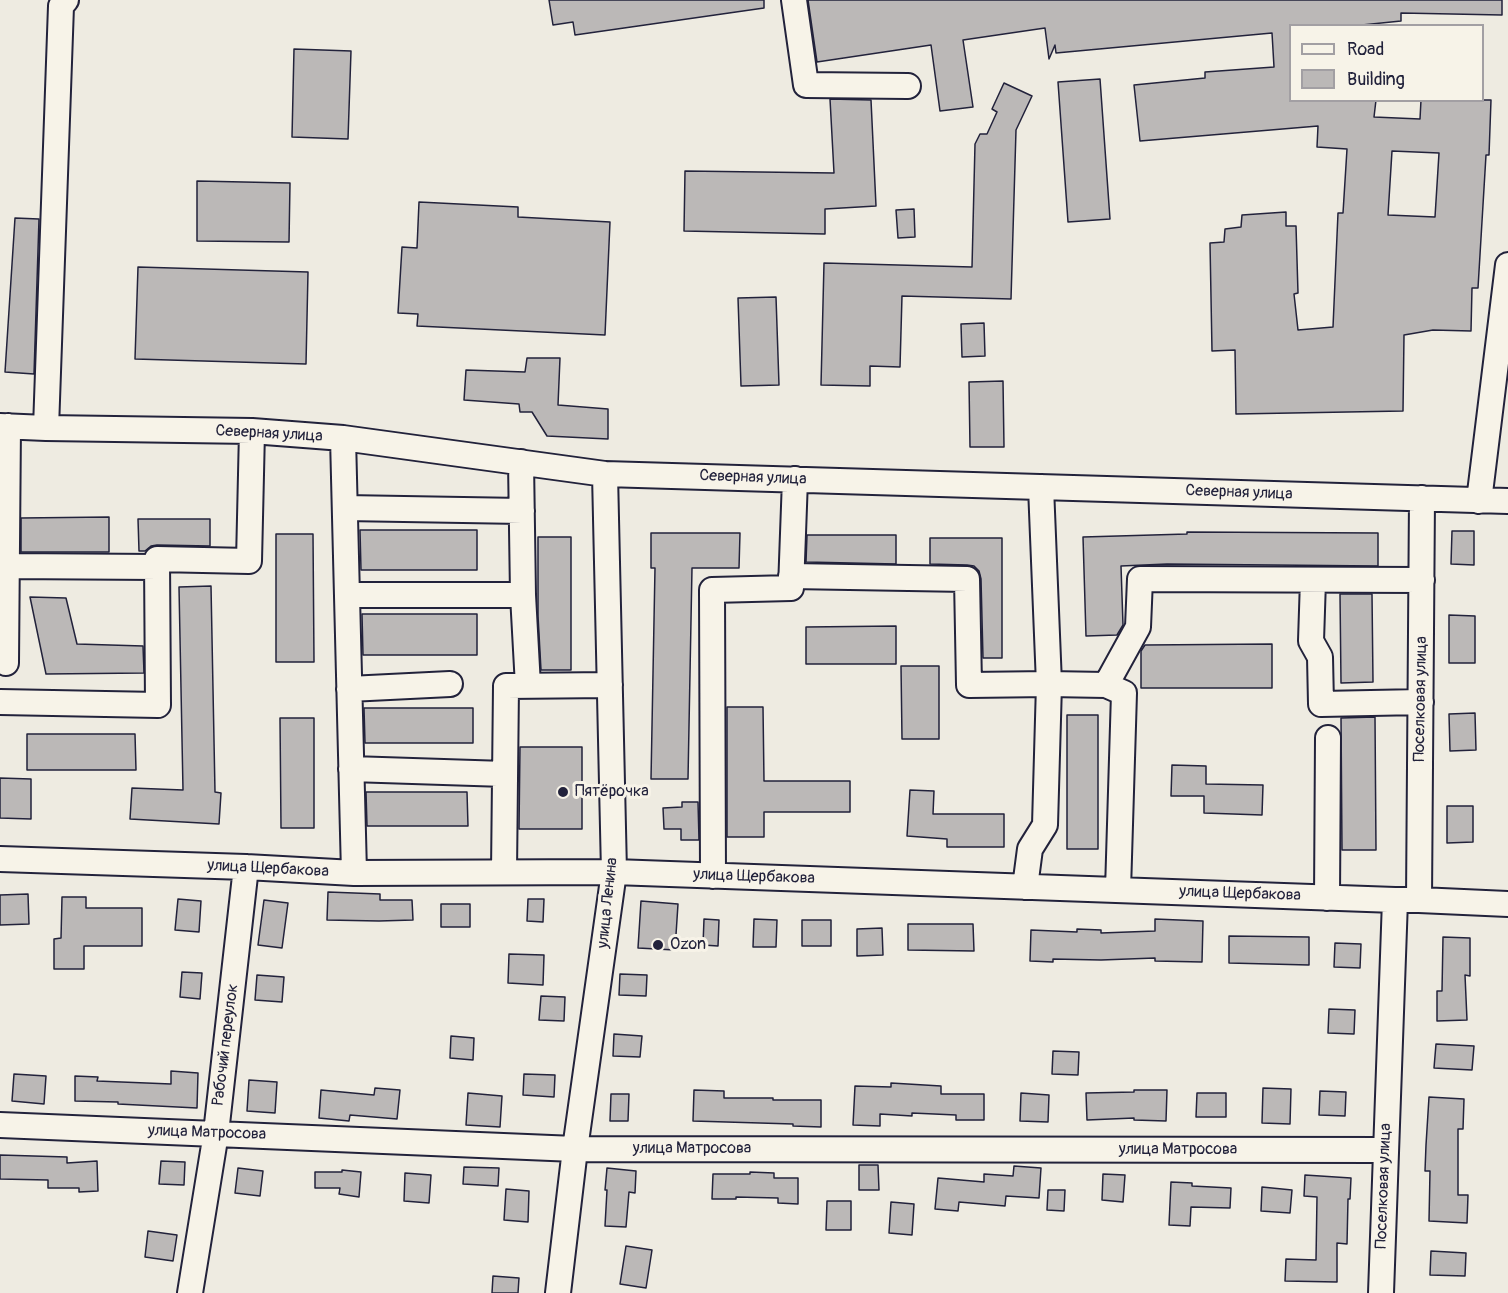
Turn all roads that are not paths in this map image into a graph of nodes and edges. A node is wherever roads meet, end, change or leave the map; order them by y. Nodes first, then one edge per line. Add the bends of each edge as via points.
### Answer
1 (66, 0) edge
2 (794, 0) edge
3 (908, 86) dead end
4 (1508, 265) edge
5 (4, 426) edge
6 (46, 428) junction
7 (252, 431) junction
8 (343, 438) junction
9 (521, 462) junction
10 (605, 474) junction
11 (795, 479) junction
12 (1041, 487) junction
13 (1422, 498) junction
14 (1479, 501) junction
15 (1508, 501) edge
16 (345, 508) junction
17 (522, 511) junction
18 (6, 566) junction
19 (158, 567) junction
20 (791, 576) junction
21 (1313, 580) junction
22 (1422, 580) junction
23 (3, 594) edge
24 (347, 595) junction
25 (523, 595) junction
26 (6, 663) dead end
27 (450, 684) dead end
28 (1049, 684) junction
29 (610, 685) junction
30 (1106, 685) junction
31 (528, 686) junction
32 (349, 689) junction
33 (0, 702) edge
34 (1421, 702) junction
35 (1328, 738) dead end
36 (351, 769) junction
37 (505, 774) junction
38 (0, 859) edge
39 (246, 867) junction
40 (504, 872) junction
41 (614, 872) junction
42 (354, 873) junction
43 (713, 876) junction
44 (1025, 887) junction
45 (1118, 890) junction
46 (1327, 898) junction
47 (1395, 900) junction
48 (1419, 900) junction
49 (1508, 904) edge
50 (0, 1125) edge
51 (216, 1133) junction
52 (575, 1149) junction
53 (1385, 1150) junction
54 (190, 1293) edge
55 (558, 1293) edge
56 (1381, 1293) edge

1 - 6 street via 61,6
2 - 3 street via 806,85
4 - 14 street
5 - 6 street, Северная улица
5 - 18 street
6 - 7 street, Северная улица
7 - 8 street, Северная улица
7 - 19 street via 249,561 158,559
8 - 9 street, Северная улица
8 - 16 street
9 - 10 street, Северная улица
9 - 17 street
10 - 11 street, Северная улица
10 - 29 street, улица Ленина
11 - 12 street, Северная улица
11 - 20 street
12 - 13 street, Северная улица
12 - 28 street
13 - 14 street, Северная улица
13 - 22 street, Поселковая улица
14 - 15 street, Северная улица
16 - 17 street
16 - 24 street
17 - 25 street
18 - 19 street
18 - 23 street
19 - 33 street via 158,705
20 - 28 street via 967,579 969,685
20 - 43 street via 791,588 712,590
21 - 22 street
21 - 30 street via 1140,579 1138,627
21 - 34 street via 1311,641 1320,657 1321,704
22 - 34 street, Поселковая улица
23 - 26 street
24 - 25 street
24 - 32 street
25 - 31 street
27 - 32 street
28 - 30 street
28 - 44 street via 1045,825 1030,849
29 - 31 street
29 - 41 street, улица Ленина
30 - 45 street via 1124,693
31 - 37 street via 506,686
32 - 36 street
34 - 48 street, Поселковая улица
35 - 46 street
36 - 37 street
36 - 42 street
37 - 40 street
38 - 39 street, улица Щербакова
39 - 42 street, улица Щербакова
39 - 51 street, Рабочий переулок
40 - 41 street, улица Щербакова
40 - 42 street, улица Щербакова
41 - 43 street, улица Щербакова
41 - 52 street, улица Ленина
43 - 44 street, улица Щербакова
44 - 45 street, улица Щербакова
45 - 46 street, улица Щербакова
46 - 47 street, улица Щербакова
47 - 48 street, улица Щербакова
47 - 53 street, Поселковая улица
48 - 49 street, улица Щербакова
50 - 51 street, улица Матросова
51 - 52 street, улица Матросова
51 - 54 street, Рабочий переулок
52 - 53 street, улица Матросова
52 - 55 street, улица Ленина
53 - 56 street, Поселковая улица

